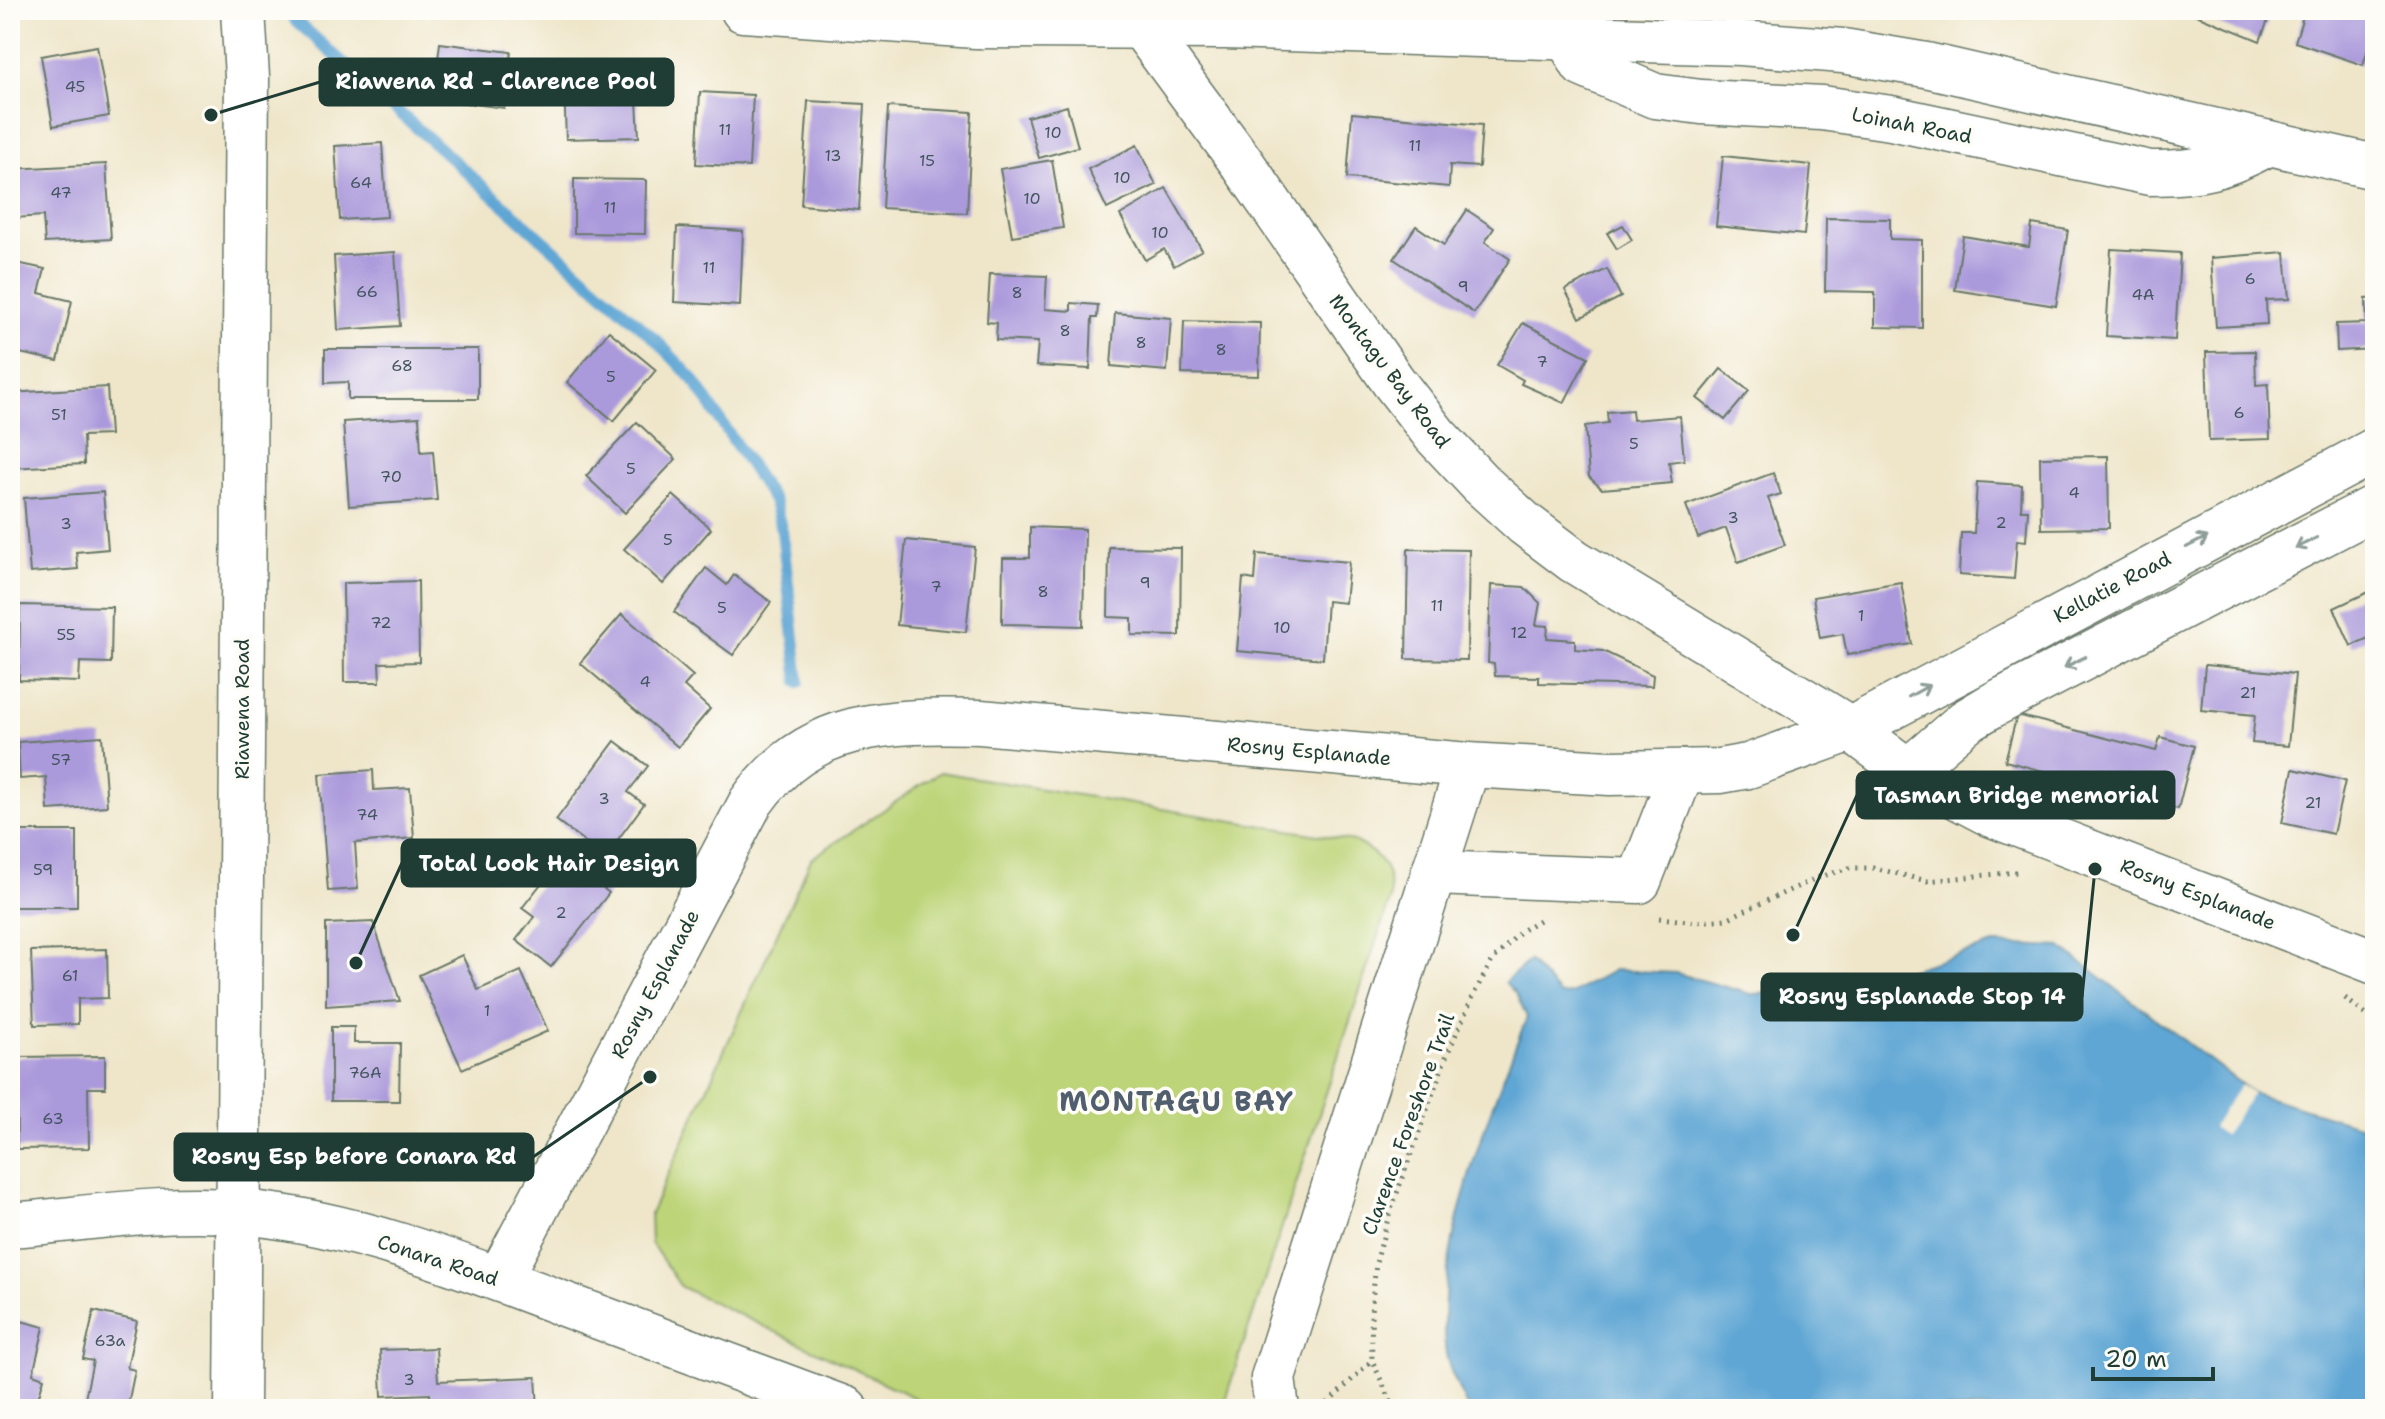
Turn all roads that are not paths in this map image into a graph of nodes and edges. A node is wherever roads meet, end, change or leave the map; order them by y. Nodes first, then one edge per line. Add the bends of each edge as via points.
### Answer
1 (243, 10) edge
2 (743, 10) edge
3 (1134, 18) edge
4 (1567, 37) junction
5 (2269, 143) junction
6 (2375, 167) edge
7 (2375, 450) edge
8 (2375, 507) edge
9 (1851, 729) junction
10 (1468, 765) junction
11 (1908, 771) junction
12 (1682, 772) junction
13 (1434, 873) junction
14 (2375, 962) edge
15 (238, 1212) junction
16 (10, 1225) edge
17 (499, 1279) junction
18 (237, 1409) edge
19 (846, 1409) edge
20 (1277, 1409) edge

1 - 15 street, Riawena Road via 247,93
2 - 3 street via 976,26
3 - 4 street
3 - 9 street, Montagu Bay Road via 1393,381 1480,483 1574,561
4 - 5 street via 1843,51
4 - 5 street, Loinah Road via 1583,65 1655,96 1891,118 2150,173 2219,167
5 - 6 street
9 -> 7 street, Kellatie Road
8 -> 11 street via 1991,706
9 - 11 street, Rosny Esplanade
9 - 12 street, Rosny Esplanade via 1748,766
10 - 12 street, Rosny Esplanade
10 - 13 street
10 - 17 street, Rosny Esplanade via 925,721 850,731 795,753 751,802
11 - 14 street, Rosny Esplanade via 1990,814
12 - 13 street via 1639,881
13 - 20 street via 1273,1378
15 - 16 street, Conara Road
15 - 17 street, Conara Road via 365,1236
15 - 18 street, Riawena Road
17 - 19 street, Conara Road

